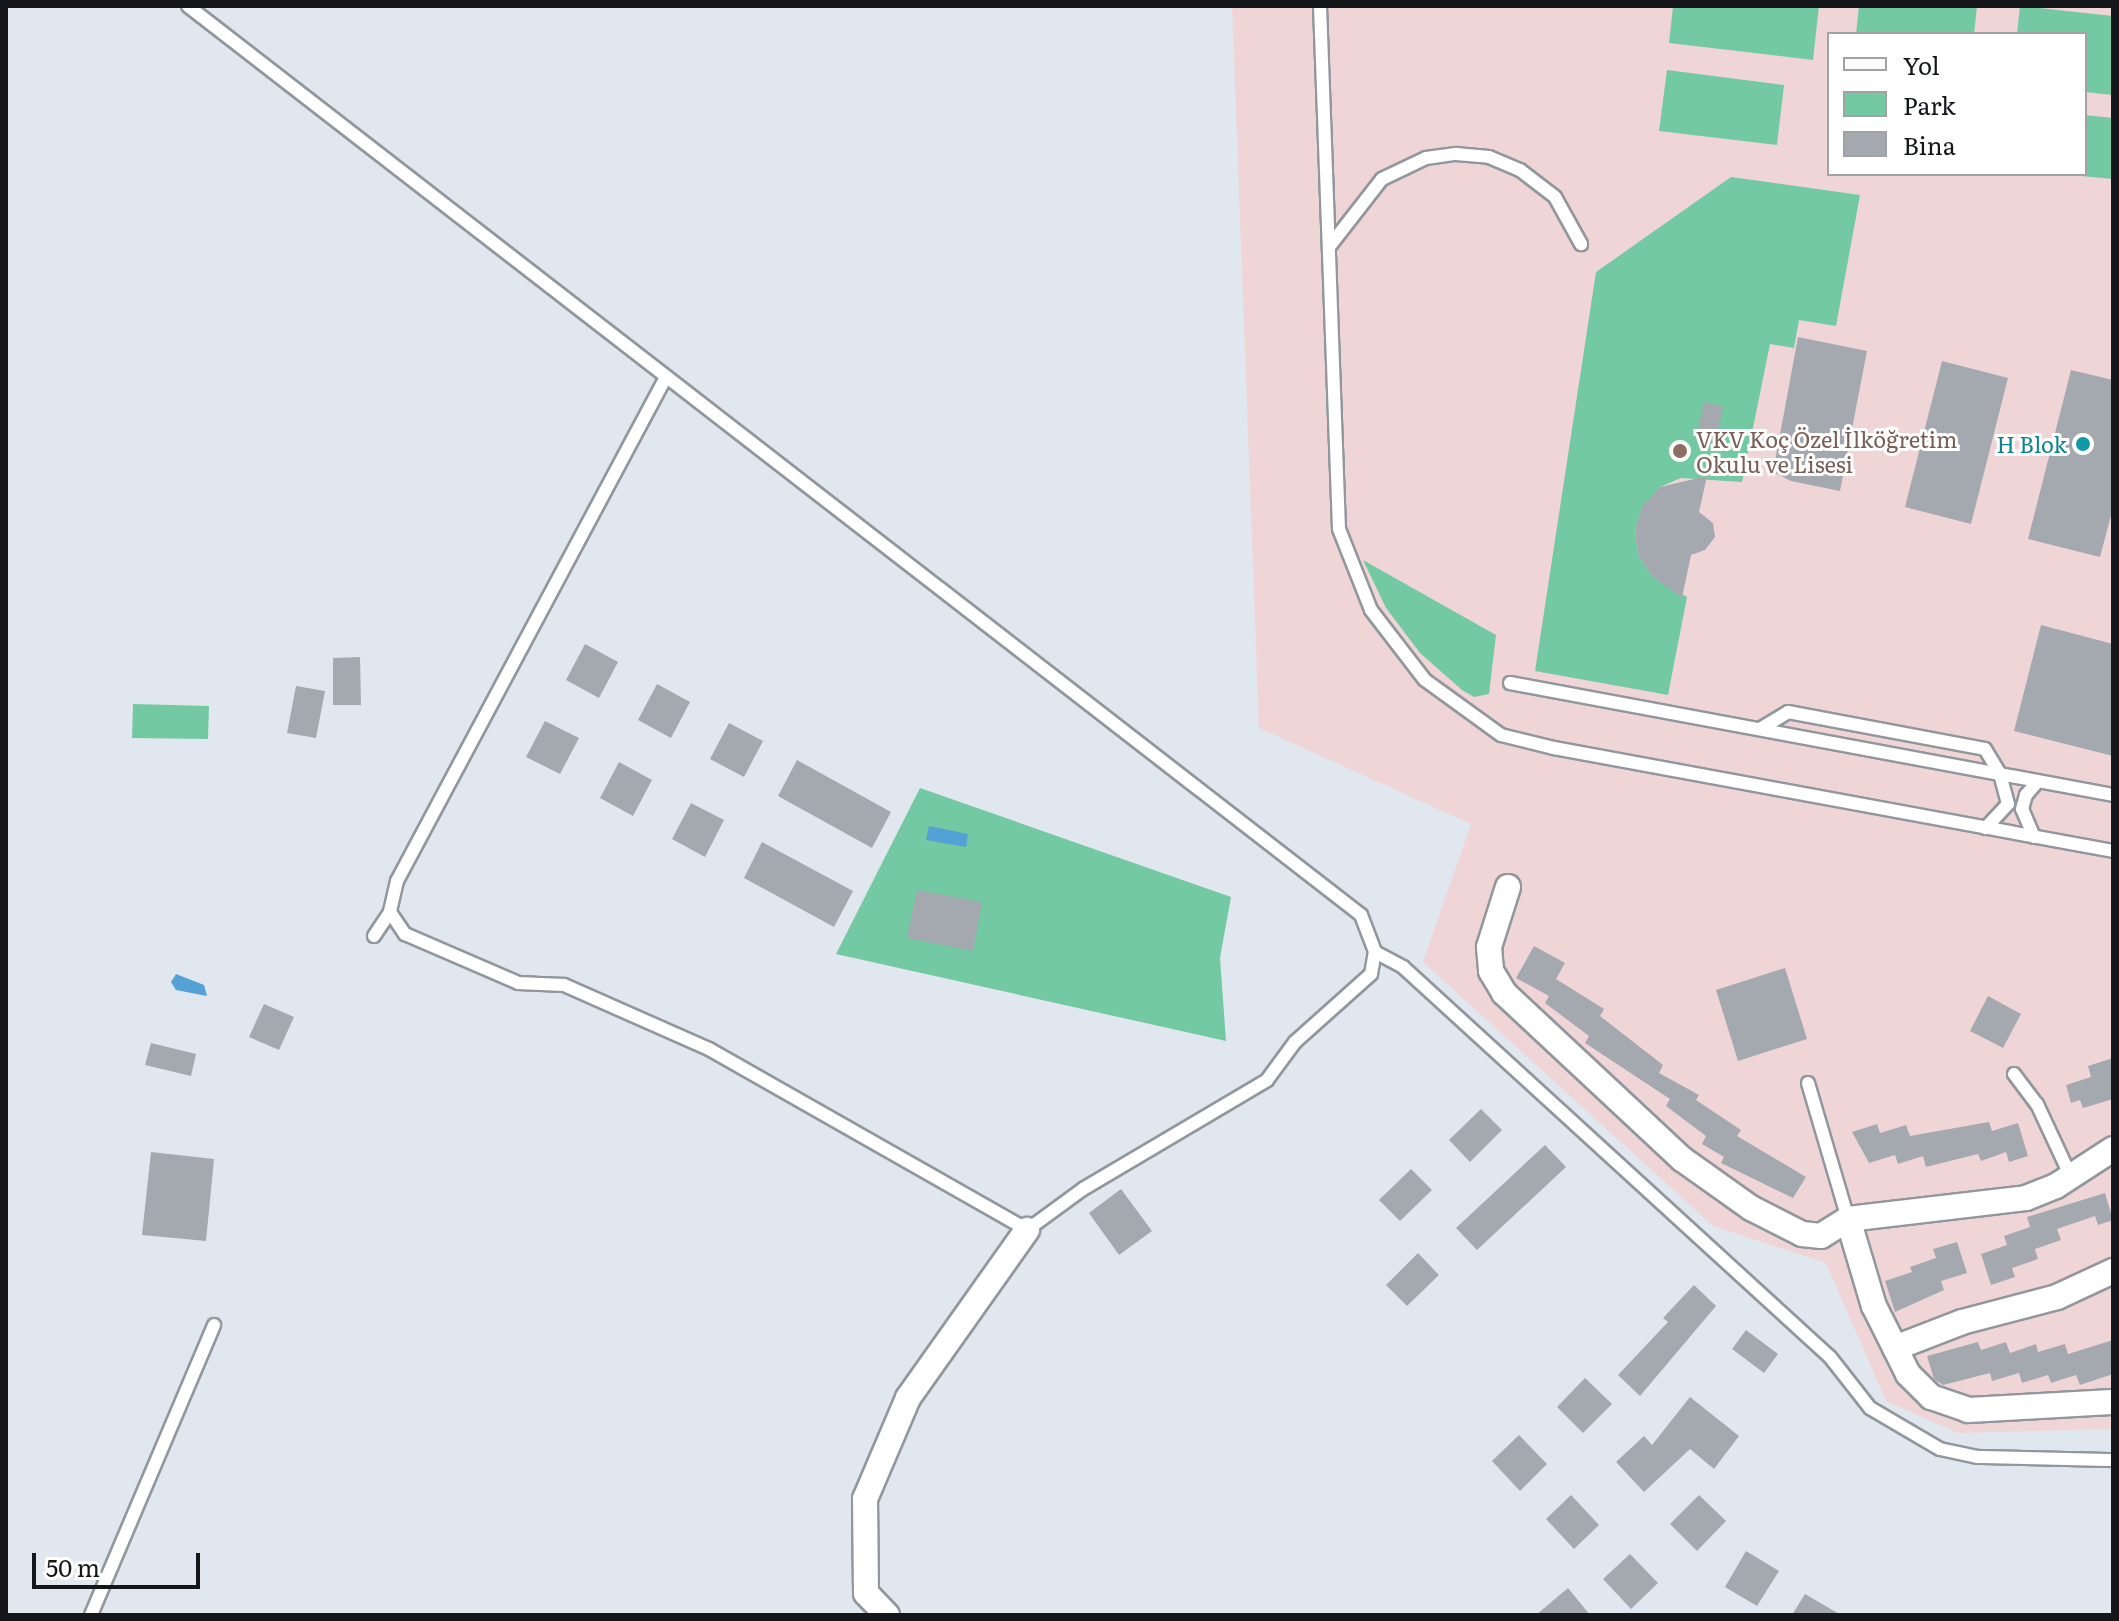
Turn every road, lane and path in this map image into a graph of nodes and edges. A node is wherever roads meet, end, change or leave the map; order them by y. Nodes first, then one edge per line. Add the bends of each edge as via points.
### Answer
1 (188, 6) edge
2 (1320, 6) edge
3 (1581, 244) dead end
4 (1329, 247) junction
5 (666, 377) junction
6 (1510, 683) dead end
7 (1760, 729) junction
8 (2000, 774) junction
9 (2038, 781) junction
10 (2113, 795) edge
11 (1986, 828) junction
12 (2034, 837) junction
13 (2113, 851) edge
14 (1508, 887) dead end
15 (390, 912) junction
16 (374, 936) dead end
17 (1375, 952) junction
18 (2014, 1074) dead end
19 (1808, 1083) dead end
20 (2113, 1149) edge
21 (2071, 1177) junction
22 (1848, 1219) junction
23 (1027, 1230) junction
24 (2113, 1271) edge
25 (214, 1325) dead end
26 (1895, 1348) junction
27 (2113, 1402) edge
28 (2113, 1460) edge
29 (91, 1615) edge
30 (887, 1615) edge

1 - 5 lane
2 - 4 lane
3 - 4 lane via 1555,197 1520,170 1489,157 1456,154 1426,158 1382,179
4 - 11 lane via 1339,529 1371,610 1425,680 1501,735
5 - 15 lane via 505,670 397,881
5 - 17 lane via 1361,915
6 - 7 lane
7 - 8 lane
7 - 8 lane via 1788,712 1818,717 1985,749
8 - 9 lane
8 - 11 lane via 2008,804
9 - 10 lane
9 - 12 lane via 2022,809
11 - 12 lane
12 - 13 lane
14 - 22 street via 1489,947 1491,971 1504,993 1682,1159 1751,1208 1815,1237
15 - 16 lane
15 - 23 lane via 405,934 504,977 518,983 564,985 709,1049
17 - 23 lane via 1371,974 1295,1042 1267,1080 1083,1189
17 - 28 lane via 1403,967 1830,1357 1870,1408 1940,1449 1965,1455
18 - 21 lane via 2037,1104
19 - 22 lane
20 - 21 street
21 - 22 street via 2026,1198
22 - 26 street via 1874,1306
23 - 30 street via 908,1398 865,1499 866,1593
24 - 26 street via 2057,1297 1962,1322
25 - 29 lane
26 - 27 street via 1918,1387 1955,1408

